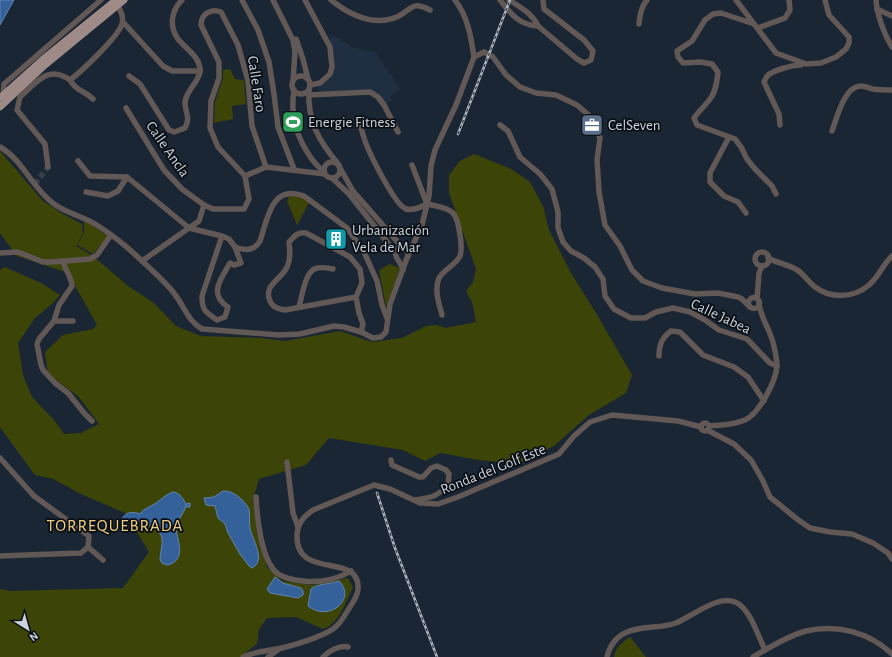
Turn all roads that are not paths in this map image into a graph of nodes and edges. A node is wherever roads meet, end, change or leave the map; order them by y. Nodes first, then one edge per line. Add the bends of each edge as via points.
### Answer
1 (101, 0) edge
2 (124, 0) edge
3 (127, 0) edge
4 (182, 0) edge
5 (242, 0) edge
6 (273, 0) edge
7 (277, 0) edge
8 (305, 0) edge
9 (331, 0) edge
10 (455, 0) edge
11 (500, 0) edge
12 (508, 0) edge
13 (543, 0) edge
14 (647, 0) edge
15 (736, 0) edge
16 (789, 0) edge
17 (825, 0) edge
18 (876, 0) edge
19 (117, 3) edge
20 (877, 9) junction
21 (430, 10) dead end
22 (107, 13) junction
23 (892, 16) edge
24 (123, 22) junction
25 (639, 24) dead end
26 (538, 26) junction
27 (756, 26) junction
28 (892, 47) edge
29 (474, 57) junction
30 (806, 64) junction
31 (200, 71) junction
32 (129, 76) dead end
33 (308, 79) junction
34 (70, 80) junction
35 (293, 81) junction
36 (294, 90) junction
37 (309, 90) junction
38 (892, 90) edge
39 (17, 95) junction
40 (1, 97) edge
41 (93, 99) dead end
42 (0, 107) edge
43 (126, 108) dead end
44 (359, 119) dead end
45 (500, 125) dead end
46 (780, 125) dead end
47 (832, 130) dead end
48 (398, 132) dead end
49 (729, 137) junction
50 (0, 147) edge
51 (78, 161) dead end
52 (412, 165) dead end
53 (48, 167) tunnel mouth
54 (266, 167) junction
55 (339, 167) junction
56 (294, 170) junction
57 (324, 173) junction
58 (245, 176) junction
59 (127, 177) junction
60 (332, 178) junction
61 (86, 192) dead end
62 (776, 194) dead end
63 (427, 204) junction
64 (204, 205) junction
65 (746, 213) dead end
66 (189, 228) junction
67 (111, 235) junction
68 (222, 236) junction
69 (413, 244) junction
70 (235, 247) junction
71 (404, 248) junction
72 (395, 252) junction
73 (0, 253) edge
74 (892, 256) edge
75 (407, 257) junction
76 (397, 259) junction
77 (63, 261) junction
78 (142, 261) junction
79 (333, 268) dead end
80 (403, 270) junction
81 (356, 297) junction
82 (756, 298) junction
83 (742, 299) junction
84 (299, 307) junction
85 (750, 307) junction
86 (442, 315) dead end
87 (761, 315) junction
88 (387, 318) junction
89 (54, 321) junction
90 (73, 321) dead end
91 (361, 332) junction
92 (659, 356) dead end
93 (777, 366) junction
94 (764, 401) junction
95 (92, 421) dead end
96 (708, 428) junction
97 (0, 458) edge
98 (392, 460) dead end
99 (288, 462) dead end
100 (256, 497) dead end
101 (414, 500) junction
102 (298, 527) junction
103 (88, 547) junction
104 (0, 556) edge
105 (103, 560) dead end
106 (892, 560) edge
107 (351, 571) junction
108 (348, 647) dead end
109 (281, 648) junction
110 (765, 650) junction
111 (892, 654) edge
112 (244, 657) edge
113 (268, 657) edge
114 (323, 657) edge
115 (607, 657) edge
116 (753, 657) edge

1 - 40 street via 4,84
2 - 22 main road
3 - 19 main road
4 - 31 street via 175,8 172,22 178,39 193,53
5 - 56 street via 258,30 269,62 278,127
6 - 35 street via 293,40
7 - 33 street via 296,39
8 - 37 street via 330,47 332,67 330,74
9 - 21 street via 362,19 374,22 388,20 414,6 421,5
10 - 29 street via 471,34
11 - 26 street via 520,21 528,26
12 - 26 street via 527,12
13 - 26 street via 544,9 584,40 593,51 591,60 584,63 577,59
14 - 25 street via 640,14
15 - 27 street
16 - 27 street via 790,10 785,18
17 - 30 street via 829,15 849,37 849,43 836,57 821,63
18 - 20 street
19 - 22 main road
19 - 24 street
19 - 40 main road via 42,60
20 - 23 street
20 - 28 street
22 - 39 main road via 45,65
24 - 31 street via 164,66 172,71
24 - 34 street via 117,33
27 - 30 street via 776,53
27 - 49 street via 721,12 713,14 705,20 692,42 677,51 683,63 712,64 718,72 717,85 711,98 694,118 697,125
29 - 63 street via 456,104 434,150
29 - 83 street via 484,52 493,57 506,75 520,87 556,96 577,105 592,118 600,138 597,160 605,225 620,246 632,270 643,281 662,288 695,294 718,293
30 - 46 street via 776,71 768,75 764,82 779,114
31 - 32 street via 185,100 187,124 185,128 174,132 169,130 140,84
33 - 35 street via 300,76
33 - 37 street
34 - 39 street via 63,75 50,73
34 - 41 street via 78,90 87,93
35 - 36 street
36 - 37 street via 302,94
36 - 57 street via 293,115 298,134
37 - 48 street via 370,92 384,105
37 - 55 street via 313,126 321,143
38 - 47 street via 854,87 847,94
39 - 42 main road
39 - 53 street via 17,110 46,144
43 - 64 street, Calle Ancla via 164,170 182,189
44 - 63 street via 367,147 399,204 407,210
45 - 93 street, Calle Jabea via 508,131 520,157 540,174 552,189 558,212 558,228 563,242 571,251 595,267 602,279 605,296 614,310 631,318 645,318 673,308 690,312 719,330 747,339 770,363
49 - 62 street via 735,139 747,159 772,186
49 - 65 street via 710,173 710,182 724,196 738,202
50 - 67 street via 14,158 53,204 83,217
51 - 59 street via 90,176
52 - 63 street
54 - 56 street
54 - 58 street
54 - 58 street, Calle Faro via 252,126 248,82 238,45 221,12 211,11 205,14 201,21 219,62 219,78 211,101 210,128 218,147
55 - 57 street via 334,162 329,162
55 - 60 street via 338,175
55 - 71 street via 353,191
56 - 57 street
57 - 60 street
58 - 64 street, Calle Ancla via 249,199 244,209 213,209
59 - 61 street via 118,191 108,196
59 - 66 street
60 - 72 street via 349,194
63 - 69 street via 422,225
63 - 86 street via 443,207 454,214 461,244 460,256 443,272 437,286
64 - 66 street via 199,221
66 - 68 street
66 - 78 street
67 - 77 street via 94,258
67 - 78 street
68 - 70 street via 229,239
68 - 70 street via 202,296 202,305 206,312 217,320 225,317 228,308 216,292 230,263 241,263
69 - 71 street
69 - 75 street
70 - 88 street via 249,250 257,246 274,202 280,196 289,193 304,196 347,228 364,252 377,282
71 - 72 street via 398,248
71 - 75 street via 408,252
72 - 76 street
73 - 77 street via 18,252 44,262
74 - 82 street via 870,284 862,290 837,296 827,294 796,269 776,262 764,263 759,273
75 - 76 street via 403,260
75 - 80 street
76 - 80 street
77 - 89 street via 72,286 58,305
78 - 91 street via 176,296 190,320 202,329 279,335 300,334 334,326
79 - 84 street via 316,268 311,271
80 - 88 street
81 - 84 street
81 - 84 street via 362,283 360,269 350,257 306,233 300,233 289,242 290,256 284,274 268,292 272,305 278,309
81 - 91 street via 362,324
82 - 83 street
82 - 85 street via 748,302
82 - 85 street via 755,308
82 - 87 street
83 - 85 street
85 - 87 street
87 - 93 street via 772,339
88 - 91 street via 386,332 381,337 373,338
89 - 90 street
89 - 95 street via 37,344 41,365 48,377 68,393
92 - 94 street via 663,337 671,331 680,332 703,354 734,367 748,377
93 - 94 street
94 - 96 street via 747,419 732,425
96 - 101 street, Ronda del Golf Este via 703,430 701,427 678,421 612,415 590,422 559,454 438,504
96 - 106 street, Ronda del Golf Este via 734,444 751,460 770,497 797,520 810,528 852,534 873,543 888,553
97 - 103 street via 34,496 89,536
98 - 101 street via 392,465 419,477 423,477 431,468 437,466 449,474 448,485 438,494 432,498
99 - 102 street via 292,513
100 - 107 street via 259,530 270,566 277,573 297,581 320,582
101 - 102 street, Ronda del Golf Este via 390,488 374,485 313,510 305,516
102 - 107 street via 297,546 303,556
103 - 104 street via 81,553
103 - 105 street
107 - 109 street via 356,577 358,589 351,606 333,629
108 - 114 street via 337,648
109 - 112 street via 260,651
109 - 113 street
110 - 111 street via 805,632 834,629 869,637
110 - 115 street via 746,610 737,602 728,600 716,602 670,625 624,633 614,642
110 - 116 street

